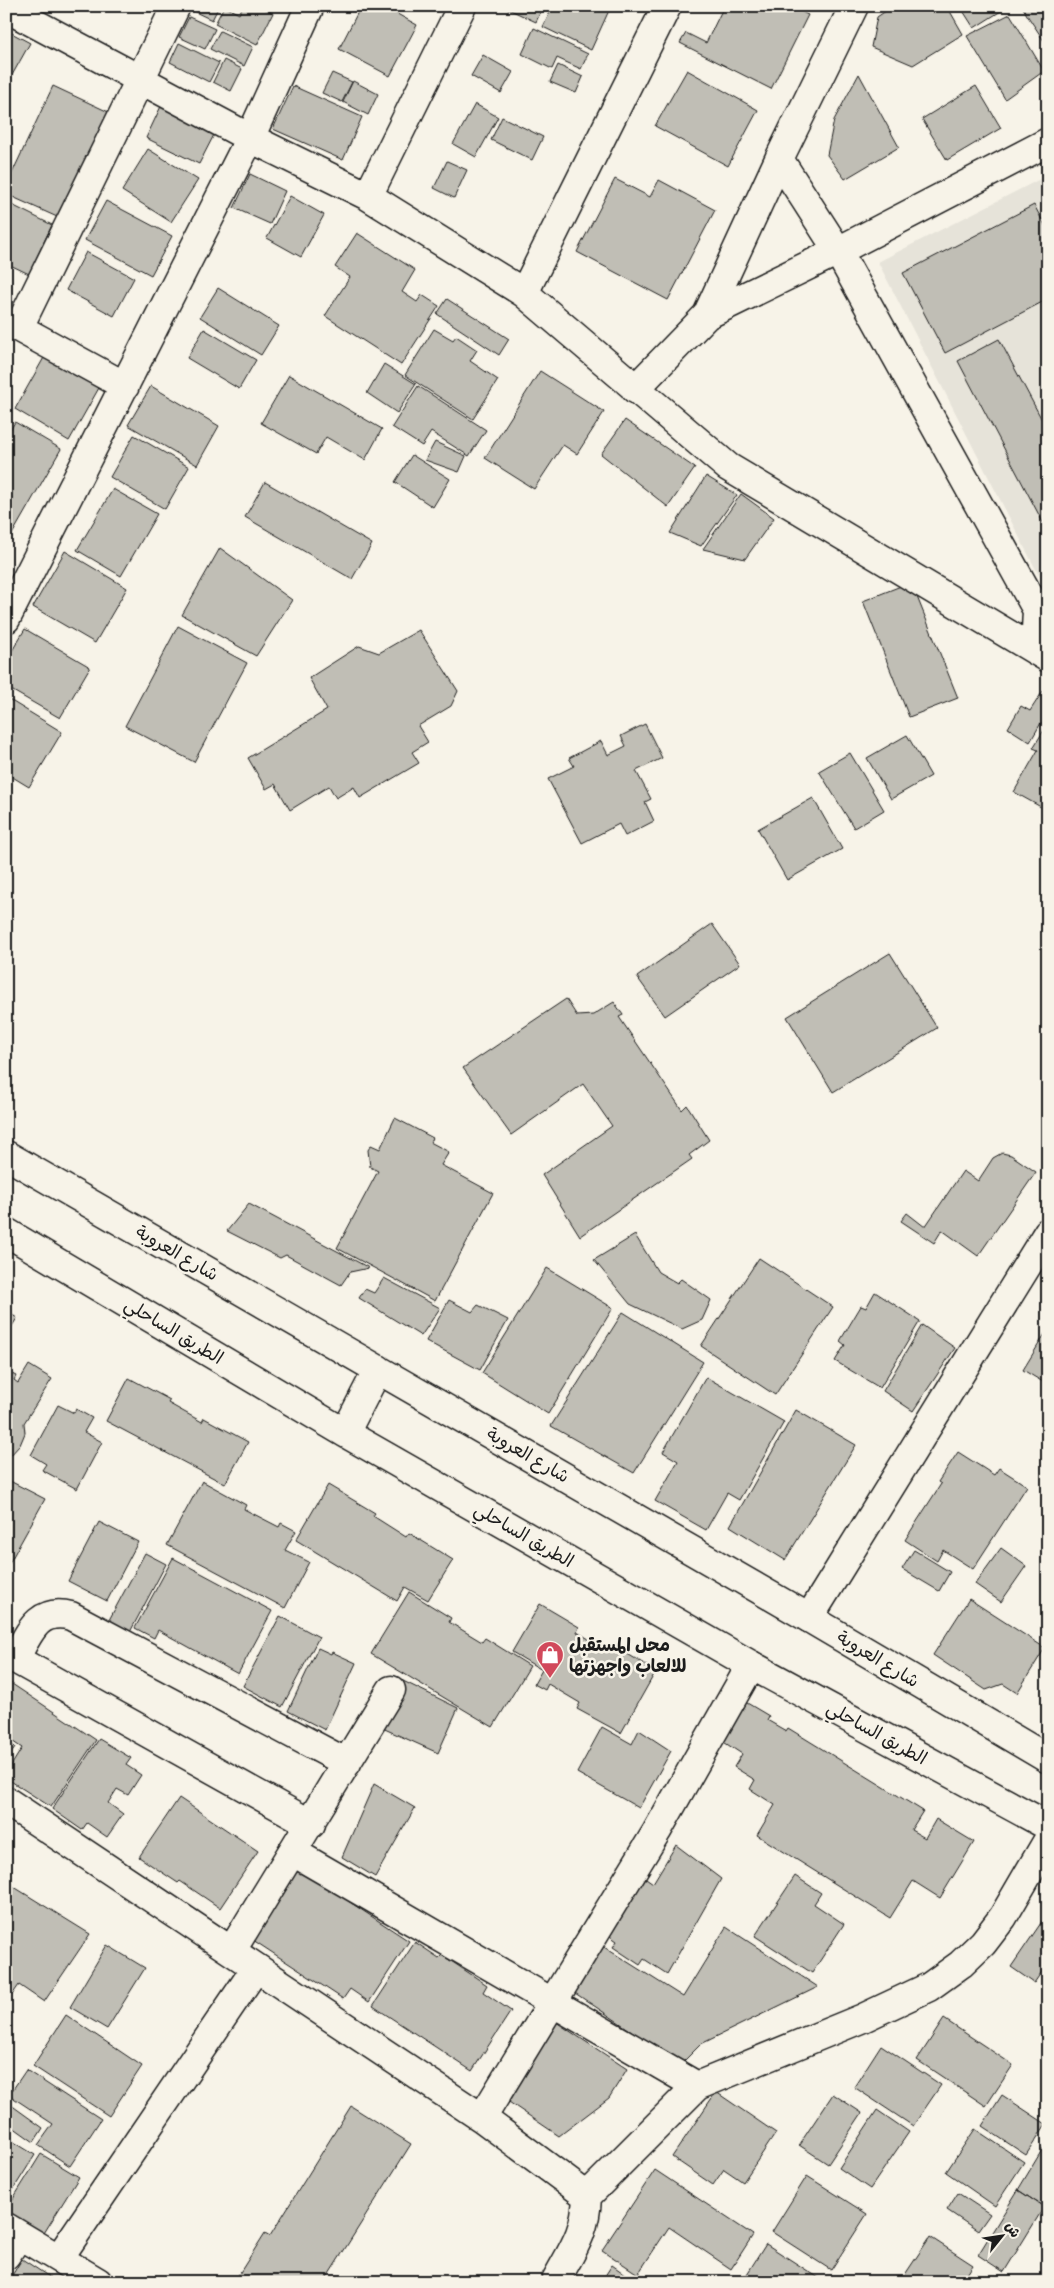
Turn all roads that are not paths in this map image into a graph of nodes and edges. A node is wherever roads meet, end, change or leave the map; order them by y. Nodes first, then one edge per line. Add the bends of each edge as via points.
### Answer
1 (176, 6) edge
2 (310, 6) edge
3 (462, 6) edge
4 (667, 6) edge
5 (854, 6) edge
6 (22, 11) edge
7 (140, 80) junction
8 (250, 138) junction
9 (1048, 142) edge
10 (779, 159) junction
11 (368, 196) junction
12 (838, 251) junction
13 (524, 293) junction
14 (707, 315) junction
15 (13, 324) edge
16 (125, 386) junction
17 (635, 388) junction
18 (8, 611) edge
19 (1042, 654) edge
20 (6, 1155) edge
21 (6, 1232) edge
22 (1048, 1232) edge
23 (378, 1369) junction
24 (345, 1433) junction
25 (810, 1618) junction
26 (10, 1657) edge
27 (751, 1665) junction
28 (391, 1690) dead end
29 (1048, 1759) edge
30 (347, 1763) junction
31 (6, 1801) edge
32 (311, 1824) junction
33 (1048, 1826) edge
34 (1048, 1840) edge
35 (294, 1852) junction
36 (232, 1950) junction
37 (256, 1968) junction
38 (553, 2004) junction
39 (697, 2086) junction
40 (482, 2118) junction
41 (587, 2196) junction
42 (10, 2239) edge
43 (59, 2258) junction
44 (98, 2282) edge
45 (554, 2282) edge

1 - 7 main road
2 - 8 main road
3 - 11 main road
4 - 13 main road
5 - 10 main road
6 - 7 main road
7 - 8 main road
7 - 15 main road
8 - 11 main road
8 - 16 main road
9 - 12 main road
10 - 12 main road
10 - 14 main road
11 - 13 main road
12 - 14 main road
12 - 19 main road via 1037,610
13 - 17 main road
14 - 17 main road
15 - 16 main road
16 - 18 main road
17 - 19 main road via 728,467
20 - 23 main road, شارع العروبة
21 - 24 main road, الطريق الساحلي
22 - 25 main road
23 - 24 main road
23 - 25 main road, شارع العروبة
24 - 27 main road, الطريق الساحلي
25 - 29 main road, شارع العروبة
26 - 30 main road via 42,1618 61,1614 71,1616
26 - 32 main road
27 - 33 main road, الطريق الساحلي
27 - 38 main road via 657,1831
28 - 30 main road
30 - 32 main road
31 - 36 main road
32 - 35 main road
34 - 39 main road via 1003,1917 983,1943 930,1987
35 - 36 main road
35 - 38 main road
36 - 37 main road
37 - 40 main road
37 - 43 main road
38 - 39 main road
38 - 40 main road
39 - 41 main road
40 - 41 main road
41 - 45 main road via 583,2228
42 - 43 main road
43 - 44 main road

